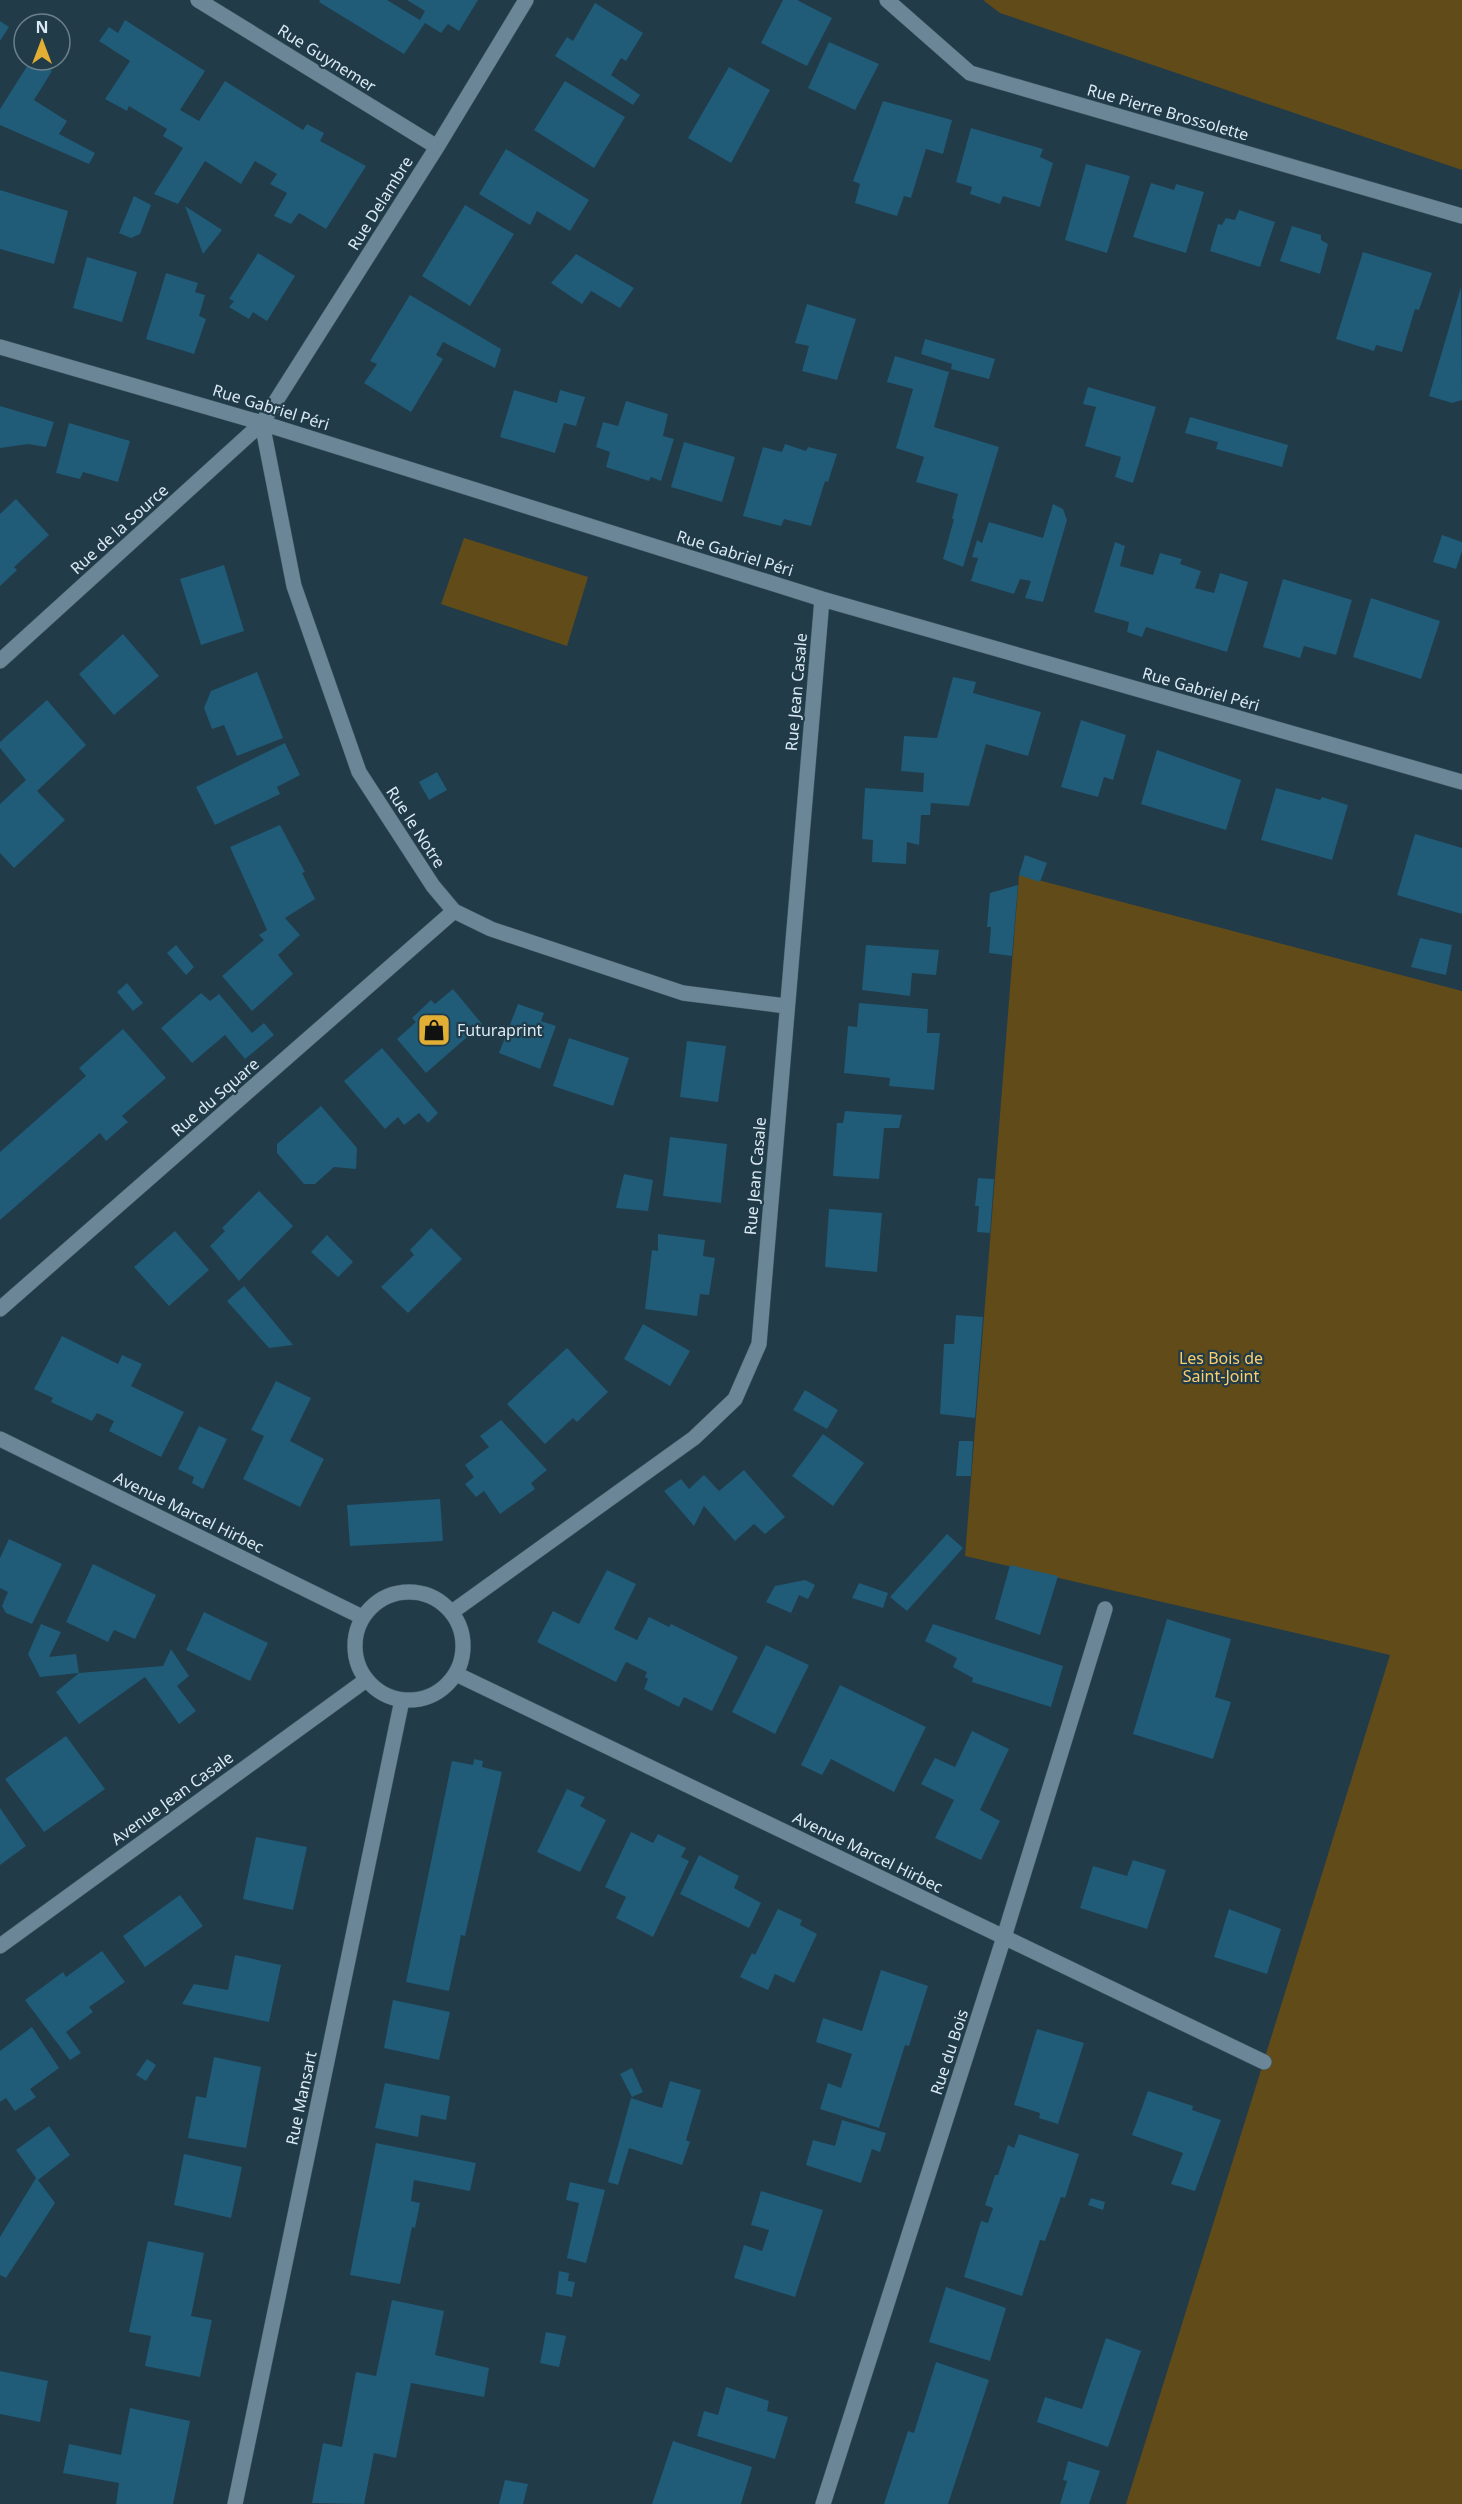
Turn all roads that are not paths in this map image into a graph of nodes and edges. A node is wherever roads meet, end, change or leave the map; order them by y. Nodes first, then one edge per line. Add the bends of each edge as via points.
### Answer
1 (198, 0) edge
2 (526, 0) edge
3 (887, 0) edge
4 (437, 147) junction
5 (1462, 216) edge
6 (0, 347) edge
7 (262, 423) junction
8 (822, 599) junction
9 (0, 661) edge
10 (1462, 782) edge
11 (454, 911) junction
12 (786, 1006) junction
13 (0, 1309) edge
14 (0, 1439) edge
15 (1105, 1609) dead end
16 (452, 1611) junction
17 (362, 1617) junction
18 (456, 1674) junction
19 (366, 1680) junction
20 (402, 1700) junction
21 (1004, 1937) junction
22 (0, 1946) edge
23 (1264, 2062) dead end
24 (235, 2504) edge
25 (823, 2504) edge

1 - 4 street, Rue Guynemer
2 - 4 street, Rue Delambre
3 - 5 street, Rue Pierre Brossolette via 970,73
4 - 7 street, Rue Delambre
6 - 7 street, Rue Gabriel Péri
7 - 8 street, Rue Gabriel Péri
7 - 9 street, Rue de la Source
7 - 11 street, Rue le Notre via 294,586 359,772 433,886
8 - 10 street, Rue Gabriel Péri
8 - 12 street, Rue Jean Casale
11 - 12 street, Rue le Notre via 491,929 682,993
11 - 13 street, Rue du Square
12 - 16 street, Rue Jean Casale via 759,1344 735,1399 694,1438
14 - 17 street, Avenue Marcel Hirbec
15 - 21 street, Rue du Bois
16 - 17 street via 431,1596 405,1592 388,1595
16 - 18 street via 464,1642 463,1659
17 - 19 street via 354,1649
18 - 20 street via 433,1695
18 - 21 street, Avenue Marcel Hirbec
19 - 20 street via 388,1697
19 - 22 street, Avenue Jean Casale
20 - 24 street, Rue Mansart
21 - 23 street, Avenue Marcel Hirbec
21 - 25 street, Rue du Bois

